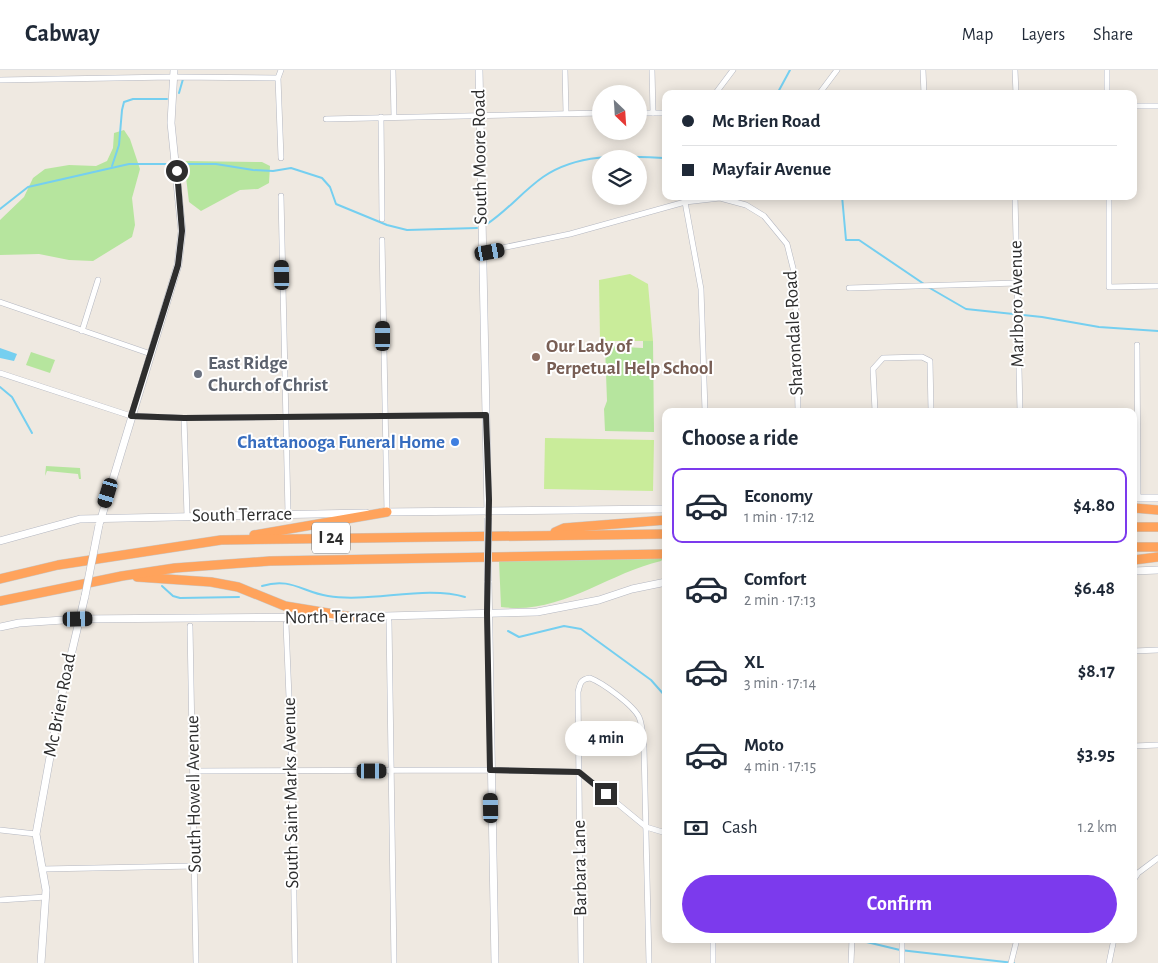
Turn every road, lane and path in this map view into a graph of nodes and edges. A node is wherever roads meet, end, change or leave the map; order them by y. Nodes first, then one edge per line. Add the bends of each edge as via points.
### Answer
1 (281, 70) edge
2 (393, 70) edge
3 (479, 70) edge
4 (565, 70) edge
5 (652, 70) edge
6 (733, 70) edge
7 (837, 70) edge
8 (922, 70) edge
9 (1015, 70) edge
10 (1106, 70) edge
11 (173, 74) edge
12 (278, 78) junction
13 (0, 80) edge
14 (719, 90) edge
15 (822, 90) edge
16 (924, 90) edge
17 (1016, 90) edge
18 (1107, 90) edge
19 (1137, 106) edge
20 (1158, 106) edge
21 (566, 113) junction
22 (592, 113) edge
23 (648, 113) edge
24 (653, 113) junction
25 (662, 113) edge
26 (480, 116) junction
27 (381, 117) junction
28 (394, 117) junction
29 (326, 118) dead end
30 (281, 158) dead end
31 (280, 196) dead end
32 (702, 200) edge
33 (727, 200) edge
34 (1015, 200) edge
35 (1108, 200) edge
36 (685, 202) junction
37 (382, 219) dead end
38 (382, 240) dead end
39 (482, 252) junction
40 (98, 280) dead end
41 (1017, 283) junction
42 (1158, 286) edge
43 (849, 288) dead end
44 (0, 302) edge
45 (82, 330) junction
46 (1137, 345) dead end
47 (151, 354) junction
48 (0, 373) edge
49 (705, 408) edge
50 (798, 408) edge
51 (875, 408) edge
52 (931, 408) edge
53 (1020, 408) edge
54 (1137, 408) edge
55 (385, 415) junction
56 (486, 415) junction
57 (131, 416) junction
58 (286, 417) junction
59 (184, 418) junction
60 (1137, 498) edge
61 (1158, 498) edge
62 (1137, 508) edge
63 (662, 509) edge
64 (488, 510) junction
65 (1158, 510) edge
66 (387, 512) junction
67 (288, 513) junction
68 (187, 516) junction
69 (662, 520) edge
70 (100, 522) junction
71 (1137, 527) edge
72 (1158, 527) edge
73 (550, 534) junction
74 (662, 534) edge
75 (221, 540) junction
76 (0, 541) edge
77 (1137, 547) edge
78 (1158, 547) edge
79 (662, 555) edge
80 (1158, 557) edge
81 (1137, 560) edge
82 (1158, 570) edge
83 (1137, 571) edge
84 (122, 576) junction
85 (0, 579) edge
86 (662, 583) edge
87 (0, 601) edge
88 (487, 613) junction
89 (352, 617) junction
90 (78, 619) junction
91 (390, 621) dead end
92 (286, 624) dead end
93 (190, 626) dead end
94 (0, 627) edge
95 (1158, 650) edge
96 (1137, 651) edge
97 (1158, 745) edge
98 (1137, 746) edge
99 (490, 770) junction
100 (194, 771) junction
101 (292, 771) junction
102 (392, 771) junction
103 (579, 772) junction
104 (646, 827) junction
105 (0, 830) edge
106 (662, 832) edge
107 (36, 834) junction
108 (1158, 858) edge
109 (195, 866) junction
110 (43, 869) junction
111 (1137, 871) edge
112 (46, 897) junction
113 (0, 900) edge
114 (713, 943) edge
115 (852, 943) edge
116 (902, 943) edge
117 (1016, 943) edge
118 (1113, 943) edge
119 (1012, 962) edge
120 (40, 963) edge
121 (196, 963) edge
122 (295, 963) edge
123 (394, 963) edge
124 (494, 963) edge
125 (582, 963) edge
126 (649, 963) edge
127 (713, 963) edge
128 (851, 963) edge
129 (902, 963) edge
130 (1108, 963) edge

1 - 12 street
2 - 28 street
3 - 26 street, South Moore Road
4 - 21 street
5 - 24 street
6 - 14 street
7 - 15 street
8 - 16 street
9 - 17 street
10 - 18 street
11 - 12 street
11 - 13 street
11 - 47 street, Mc Brien Road via 171,123 182,231 178,265
12 - 30 street
19 - 20 street
21 - 22 street
21 - 26 street
23 - 24 street
24 - 25 street
26 - 28 street
26 - 39 street, South Moore Road
27 - 28 street
27 - 29 street
27 - 37 street
31 - 58 street
32 - 36 street, Sharondale Road
33 - 50 street, Sharondale Road via 746,205 764,216 787,244 795,276
34 - 41 street, Marlboro Avenue
35 - 42 street via 1109,287
36 - 39 street, Sharondale Road via 570,234
36 - 49 street via 702,289
38 - 55 street
39 - 56 street, South Moore Road
40 - 45 street
41 - 43 street
41 - 53 street, Marlboro Avenue
44 - 45 street
45 - 47 street
46 - 54 street
47 - 57 street, Mc Brien Road
48 - 57 street
51 - 52 street via 873,369 883,358 922,358 930,361
55 - 56 street
55 - 58 street
55 - 66 street
56 - 64 street, South Moore Road
57 - 59 street
57 - 70 street, Mc Brien Road
58 - 59 street
58 - 67 street
59 - 68 street
60 - 61 street
62 - 65 highway
63 - 64 street, South Terrace
64 - 66 street, South Terrace
64 - 88 street, South Moore Road, bridge
66 - 67 street, South Terrace
66 - 75 highway
67 - 68 street, South Terrace
68 - 70 street, South Terrace
69 - 73 highway via 564,528
70 - 76 street, South Terrace via 80,519
70 - 90 street, Mc Brien Road, bridge
71 - 72 highway
73 - 74 highway, I 24
73 - 75 highway, I 24
75 - 85 highway, I 24 via 58,565
77 - 78 highway
79 - 84 highway, I 24 via 270,560
80 - 81 highway
82 - 83 street
84 - 87 highway, I 24
84 - 89 highway via 211,582 238,588 285,606
86 - 88 street, North Terrace via 561,608
88 - 89 street, North Terrace
88 - 99 street, South Moore Road
89 - 90 street, North Terrace
90 - 94 street, North Terrace
90 - 107 street, Mc Brien Road
91 - 102 street
92 - 101 street, South Saint Marks Avenue
93 - 100 street, South Howell Avenue
95 - 96 street
97 - 98 street
99 - 102 street
99 - 103 street
99 - 124 street, South Moore Road
100 - 101 street
100 - 109 street, South Howell Avenue
101 - 102 street
101 - 122 street, South Saint Marks Avenue
102 - 123 street
103 - 104 street
103 - 104 street, Barbara Lane via 578,692 580,683 590,678 616,695 639,718 644,748
103 - 125 street, Barbara Lane
104 - 106 street
104 - 126 street
105 - 107 street
107 - 110 street, Mc Brien Road
108 - 111 street
109 - 110 street
109 - 121 street, South Howell Avenue
110 - 112 street, Mc Brien Road
112 - 113 street
112 - 120 street, Mc Brien Road
114 - 127 street
115 - 128 street
116 - 129 street
117 - 119 street
118 - 130 street

